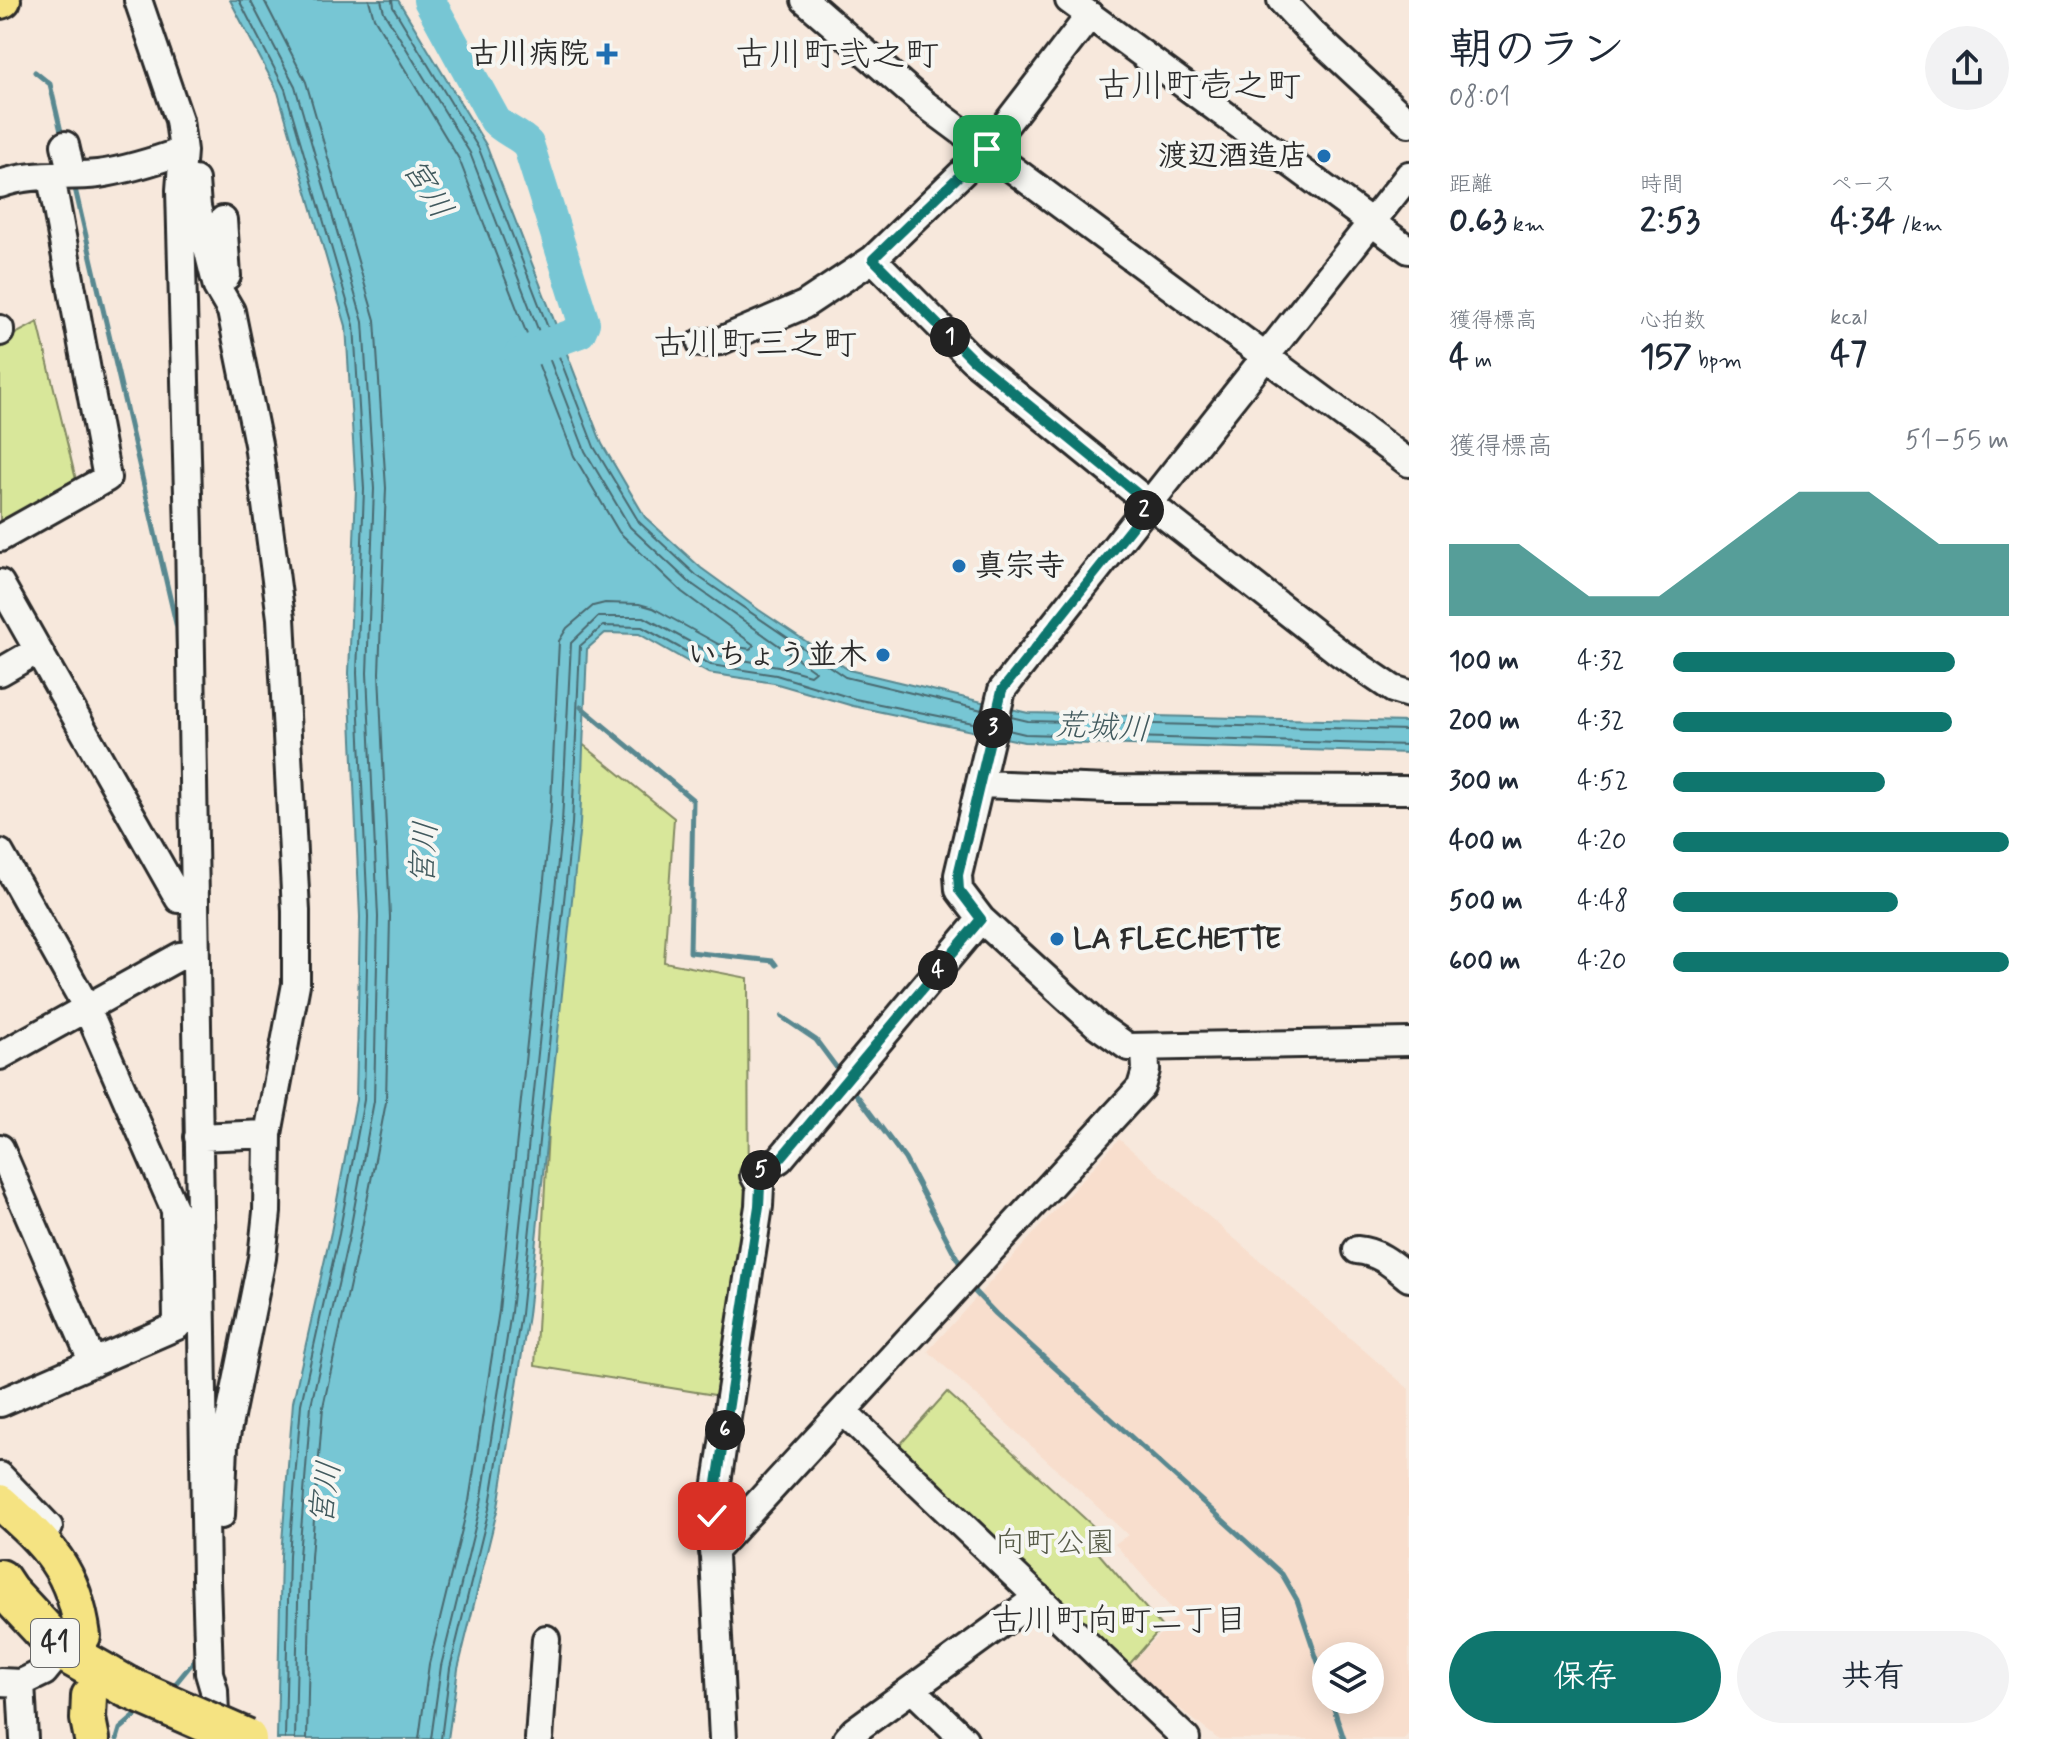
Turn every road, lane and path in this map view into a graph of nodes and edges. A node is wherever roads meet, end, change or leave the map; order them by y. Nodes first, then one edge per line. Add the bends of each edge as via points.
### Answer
1 (138, 0) edge
2 (805, 0) edge
3 (1281, 0) edge
4 (1079, 7) edge
5 (1409, 123) edge
6 (65, 145) dead end
7 (987, 149) junction
8 (183, 151) junction
9 (1409, 175) edge
10 (62, 176) junction
11 (0, 184) edge
12 (223, 220) dead end
13 (1371, 222) junction
14 (1409, 250) edge
15 (873, 259) junction
16 (231, 311) junction
17 (701, 343) dead end
18 (1265, 358) junction
19 (1409, 463) edge
20 (1150, 504) junction
21 (0, 538) edge
22 (0, 583) edge
23 (38, 650) junction
24 (0, 672) edge
25 (1409, 694) edge
26 (982, 780) junction
27 (1409, 790) edge
28 (0, 853) edge
29 (187, 899) junction
30 (981, 919) junction
31 (188, 956) junction
32 (86, 1006) junction
33 (1409, 1042) edge
34 (1145, 1049) junction
35 (0, 1056) edge
36 (268, 1134) junction
37 (198, 1137) junction
38 (0, 1148) edge
39 (1357, 1250) dead end
40 (1409, 1278) edge
41 (190, 1317) junction
42 (93, 1363) junction
43 (0, 1403) edge
44 (844, 1412) junction
45 (0, 1476) edge
46 (0, 1502) edge
47 (713, 1552) junction
48 (55, 1558) junction
49 (0, 1580) edge
50 (1038, 1597) junction
51 (546, 1639) dead end
52 (73, 1643) junction
53 (10, 1682) edge
54 (912, 1689) junction
55 (214, 1690) junction
56 (108, 1691) junction
57 (24, 1739) edge
58 (92, 1739) edge
59 (216, 1739) edge
60 (246, 1739) edge
61 (539, 1739) edge
62 (723, 1739) edge
63 (826, 1739) edge
64 (832, 1739) edge
65 (847, 1739) edge
66 (964, 1739) edge
67 (1186, 1739) edge

1 - 8 street via 179,120
2 - 7 street via 922,102
3 - 5 street
4 - 7 street
4 - 13 street
6 - 10 street
7 - 15 street
7 - 18 street
8 - 10 street via 136,167
8 - 16 street via 197,184 197,207 217,287
8 - 29 street
9 - 13 street
10 - 11 street via 36,175
10 - 21 street via 107,478
12 - 16 street
13 - 14 street
13 - 18 street
15 - 17 street via 804,305 720,341
15 - 20 street via 972,359
16 - 36 street via 268,513 286,681 296,984
18 - 19 street
18 - 20 street
20 - 25 street via 1340,653
20 - 26 street via 1002,690
22 - 23 street
23 - 24 street
23 - 29 street
26 - 27 street via 1109,789
26 - 30 street via 958,875 959,890
28 - 32 street
29 - 31 street
30 - 34 street via 1119,1043
30 - 47 street via 780,1159 754,1175 760,1186 759,1206 712,1516
31 - 32 street
31 - 37 street
32 - 35 street
32 - 41 street via 175,1210
33 - 34 street
34 - 44 street via 1141,1087
36 - 37 street
36 - 55 street via 262,1258 224,1446 222,1670
37 - 41 street
38 - 42 street
39 - 40 street via 1372,1251
41 - 42 street
41 - 55 street
42 - 43 street
44 - 47 street
44 - 50 street
45 - 48 street via 64,1548
46 - 48 main road via 44,1541
47 - 62 street
48 - 52 main road via 78,1604
49 - 52 highway, 41
50 - 54 street
50 - 67 street
51 - 61 street
52 - 53 street via 44,1672
52 - 56 highway, 41
53 - 57 street
54 - 65 street
54 - 66 street
55 - 59 street
56 - 58 main road via 88,1719
56 - 60 highway, 41, bridge
63 - 64 street

